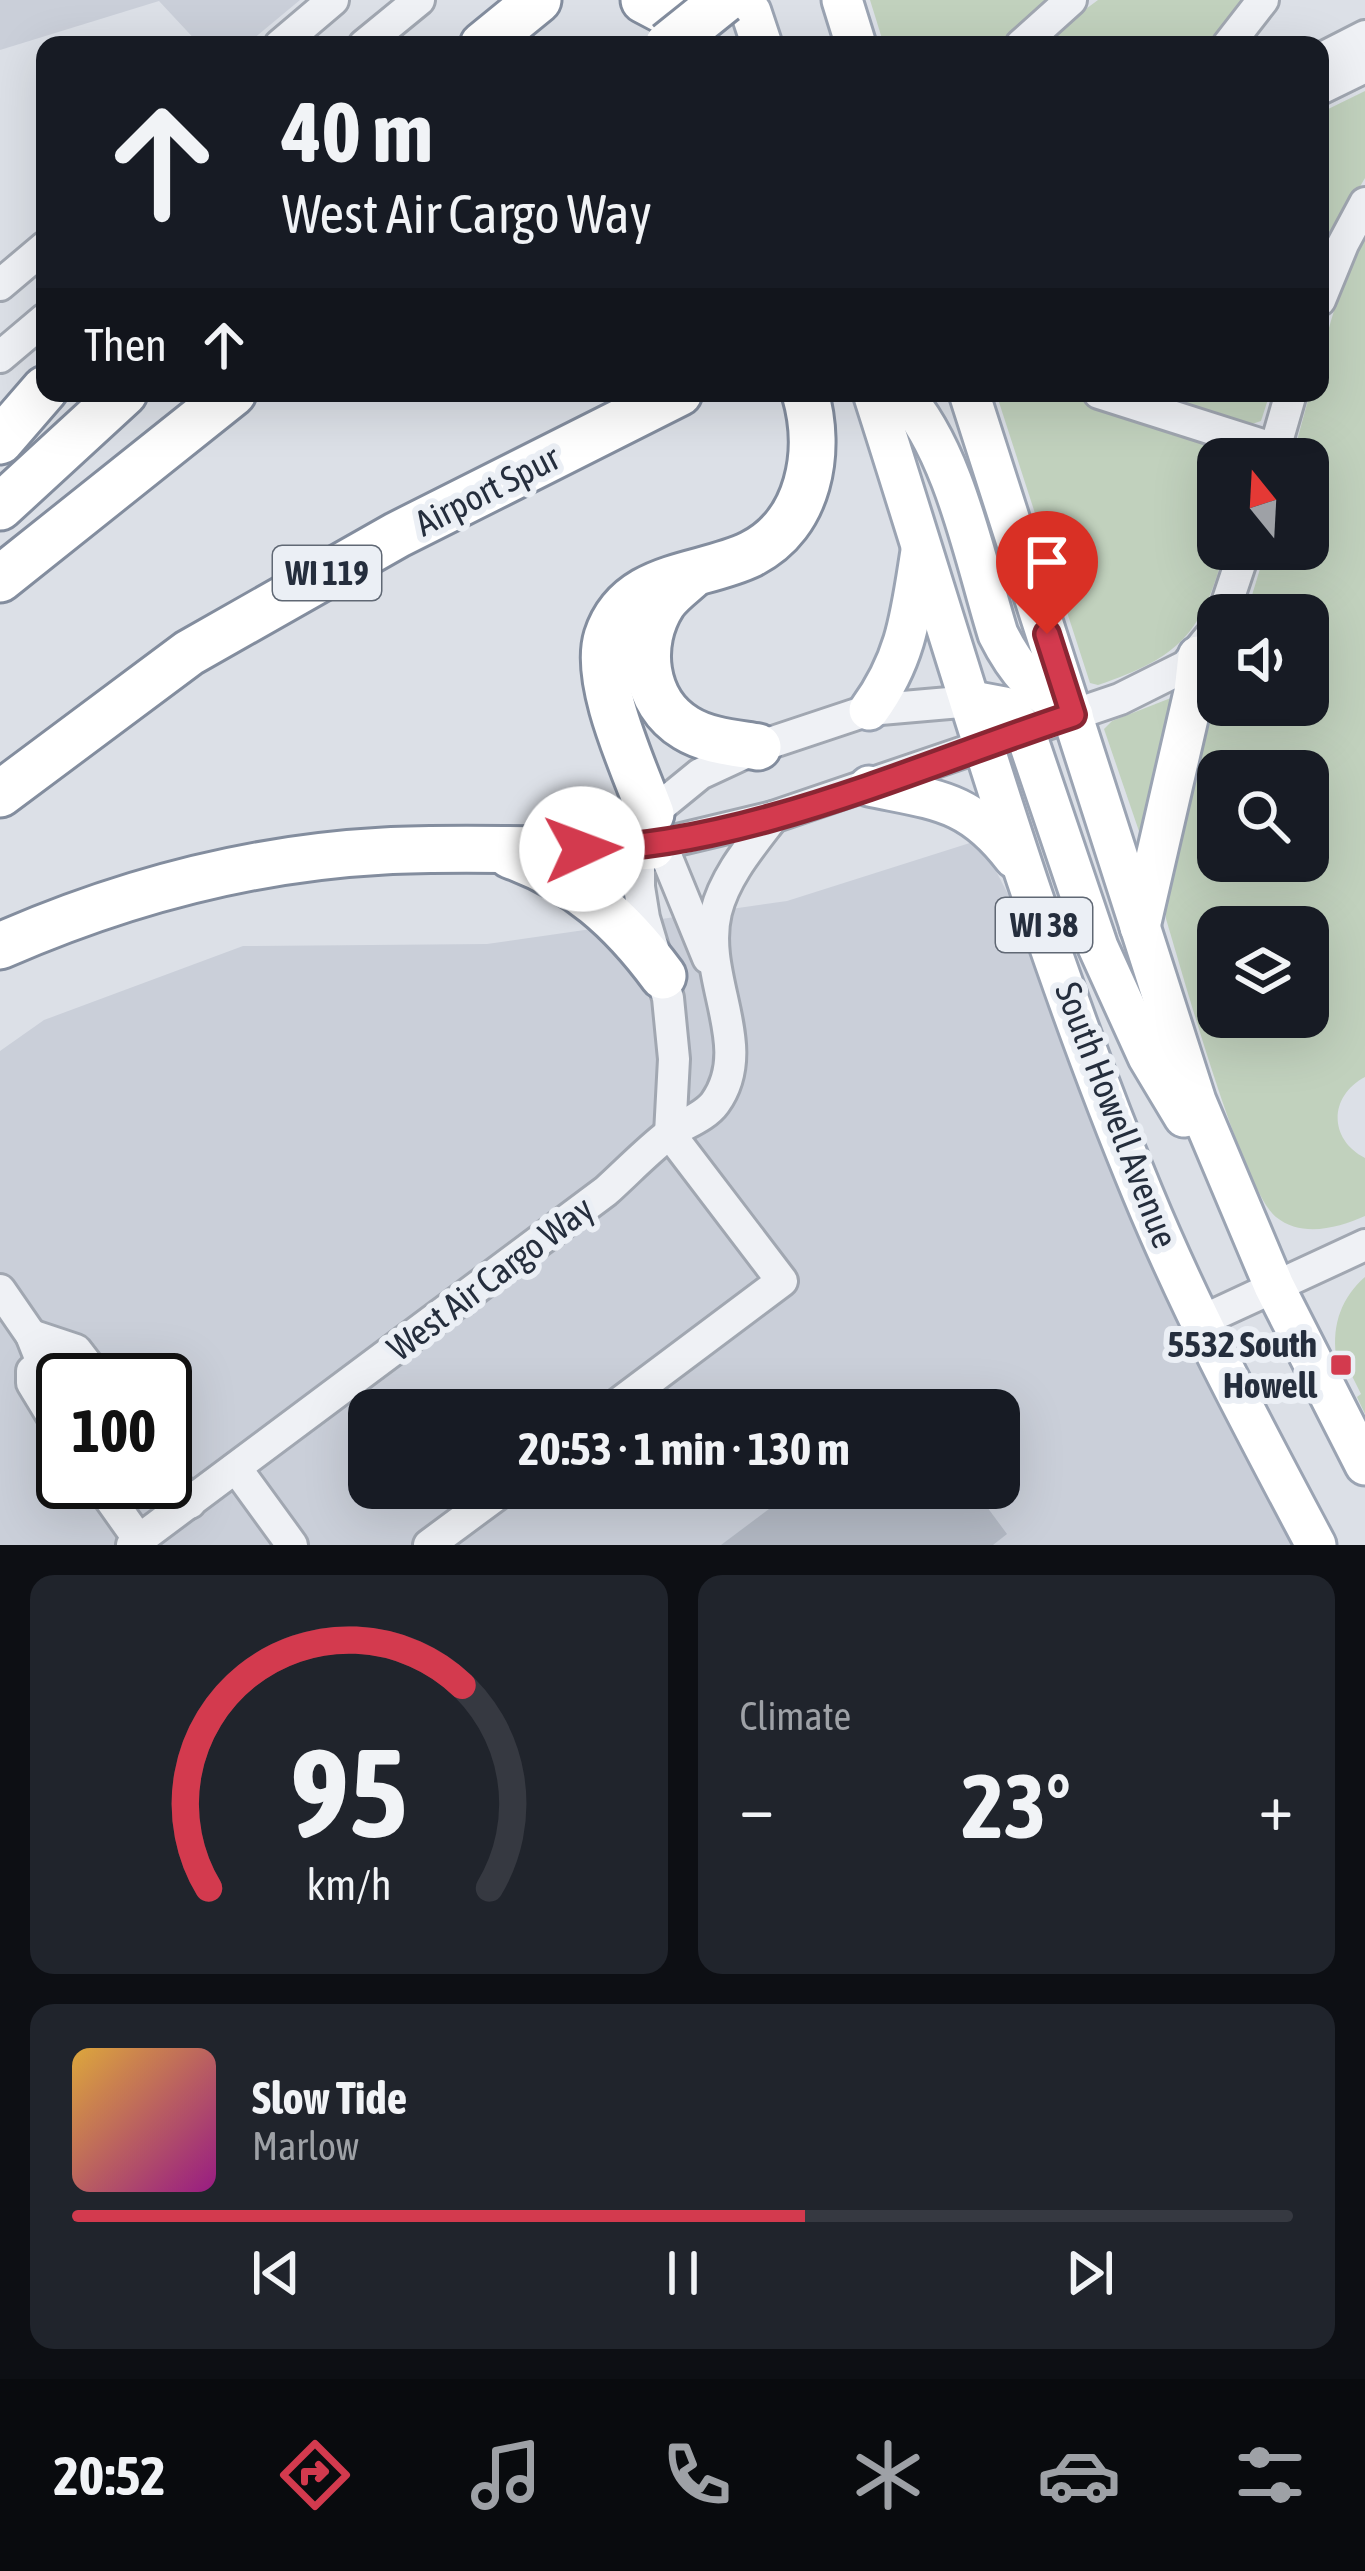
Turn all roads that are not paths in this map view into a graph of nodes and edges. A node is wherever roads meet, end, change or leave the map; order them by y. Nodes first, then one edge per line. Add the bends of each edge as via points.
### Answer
1 (333, 0) edge
2 (419, 0) edge
3 (538, 0) edge
4 (842, 0) edge
5 (1071, 0) edge
6 (1261, 3) edge
7 (658, 18) edge
8 (746, 19) edge
9 (291, 36) edge
10 (375, 36) edge
11 (494, 36) edge
12 (853, 36) edge
13 (1031, 36) edge
14 (1235, 36) edge
15 (1365, 36) edge
16 (1329, 54) edge
17 (1365, 68) edge
18 (1329, 85) edge
19 (1365, 203) edge
20 (36, 255) edge
21 (1329, 278) edge
22 (0, 285) edge
23 (36, 327) edge
24 (0, 357) edge
25 (36, 401) edge
26 (114, 402) edge
27 (222, 402) edge
28 (662, 402) edge
29 (806, 402) edge
30 (876, 402) edge
31 (910, 402) edge
32 (972, 402) edge
33 (1125, 402) edge
34 (1288, 402) edge
35 (1228, 438) edge
36 (1278, 438) edge
37 (0, 441) edge
38 (0, 507) edge
39 (922, 546) junction
40 (692, 574) junction
41 (0, 579) edge
42 (1197, 652) edge
43 (1197, 681) edge
44 (972, 701) junction
45 (868, 710) junction
46 (1073, 715) junction
47 (1024, 731) junction
48 (985, 744) junction
49 (758, 747) junction
50 (869, 786) junction
51 (0, 794) edge
52 (773, 817) junction
53 (651, 830) junction
54 (496, 850) junction
55 (1026, 874) junction
56 (1140, 928) junction
57 (0, 946) edge
58 (713, 969) junction
59 (663, 976) junction
60 (670, 1133) junction
61 (1239, 1209) junction
62 (1365, 1245) edge
63 (1274, 1286) junction
64 (0, 1290) edge
65 (1201, 1322) junction
66 (31, 1335) junction
67 (38, 1353) edge
68 (54, 1353) edge
69 (78, 1353) edge
70 (638, 1389) edge
71 (36, 1390) edge
72 (1365, 1465) edge
73 (236, 1468) junction
74 (478, 1509) edge
75 (159, 1526) edge
76 (286, 1543) edge
77 (429, 1545) edge
78 (1316, 1545) edge

1 - 9 street
2 - 10 street
3 - 11 highway
4 - 12 main road
5 - 13 street
6 - 14 street
7 - 8 highway, bridge
15 - 16 street
17 - 18 street
19 - 21 street
20 - 22 street
23 - 24 street
25 - 37 highway
26 - 38 highway
27 - 41 highway
28 - 51 highway, Airport Spur / WI 119 via 397,535 208,642
29 - 40 highway via 814,447 791,520 754,553
30 - 39 main road, South Howell Avenue / WI 38
31 - 46 main road via 947,473 998,634 1039,693
32 - 46 main road, WI 38
33 - 35 street
34 - 36 street
39 - 44 main road, South Howell Avenue / WI 38
39 - 45 main road via 905,644
40 - 49 highway via 664,601 649,632 646,670 659,702 684,727
40 - 53 highway via 641,591 606,640 615,713
42 - 46 street via 1145,690
43 - 56 main road
44 - 45 street
44 - 47 main road via 1004,707
44 - 48 main road, South Howell Avenue / WI 38
45 - 49 street
46 - 47 street
46 - 56 main road, WI 38
47 - 48 street
47 - 61 main road via 1114,984
48 - 50 street
48 - 55 main road, South Howell Avenue / WI 38
49 - 53 street via 700,774
50 - 52 street
50 - 55 main road via 973,814
52 - 53 street
52 - 58 street, West Air Cargo Way via 715,915
53 - 54 highway
53 - 58 street
53 - 59 street via 639,887
54 - 57 highway via 380,851 254,866 133,896
54 - 59 highway via 588,894
55 - 65 main road, South Howell Avenue / WI 38 via 1123,1144
56 - 61 main road, WI 38
58 - 60 street, West Air Cargo Way via 727,1015 729,1076 713,1107
59 - 60 street via 674,1059
60 - 70 street via 782,1281
60 - 73 street, West Air Cargo Way via 606,1190
61 - 63 main road, WI 38
62 - 63 street
63 - 65 street
63 - 72 main road, WI 38
64 - 66 street
65 - 78 main road, South Howell Avenue / WI 38
66 - 67 street
66 - 68 street
66 - 69 street
66 - 71 street
73 - 75 street, West Air Cargo Way
73 - 76 street
74 - 77 street

